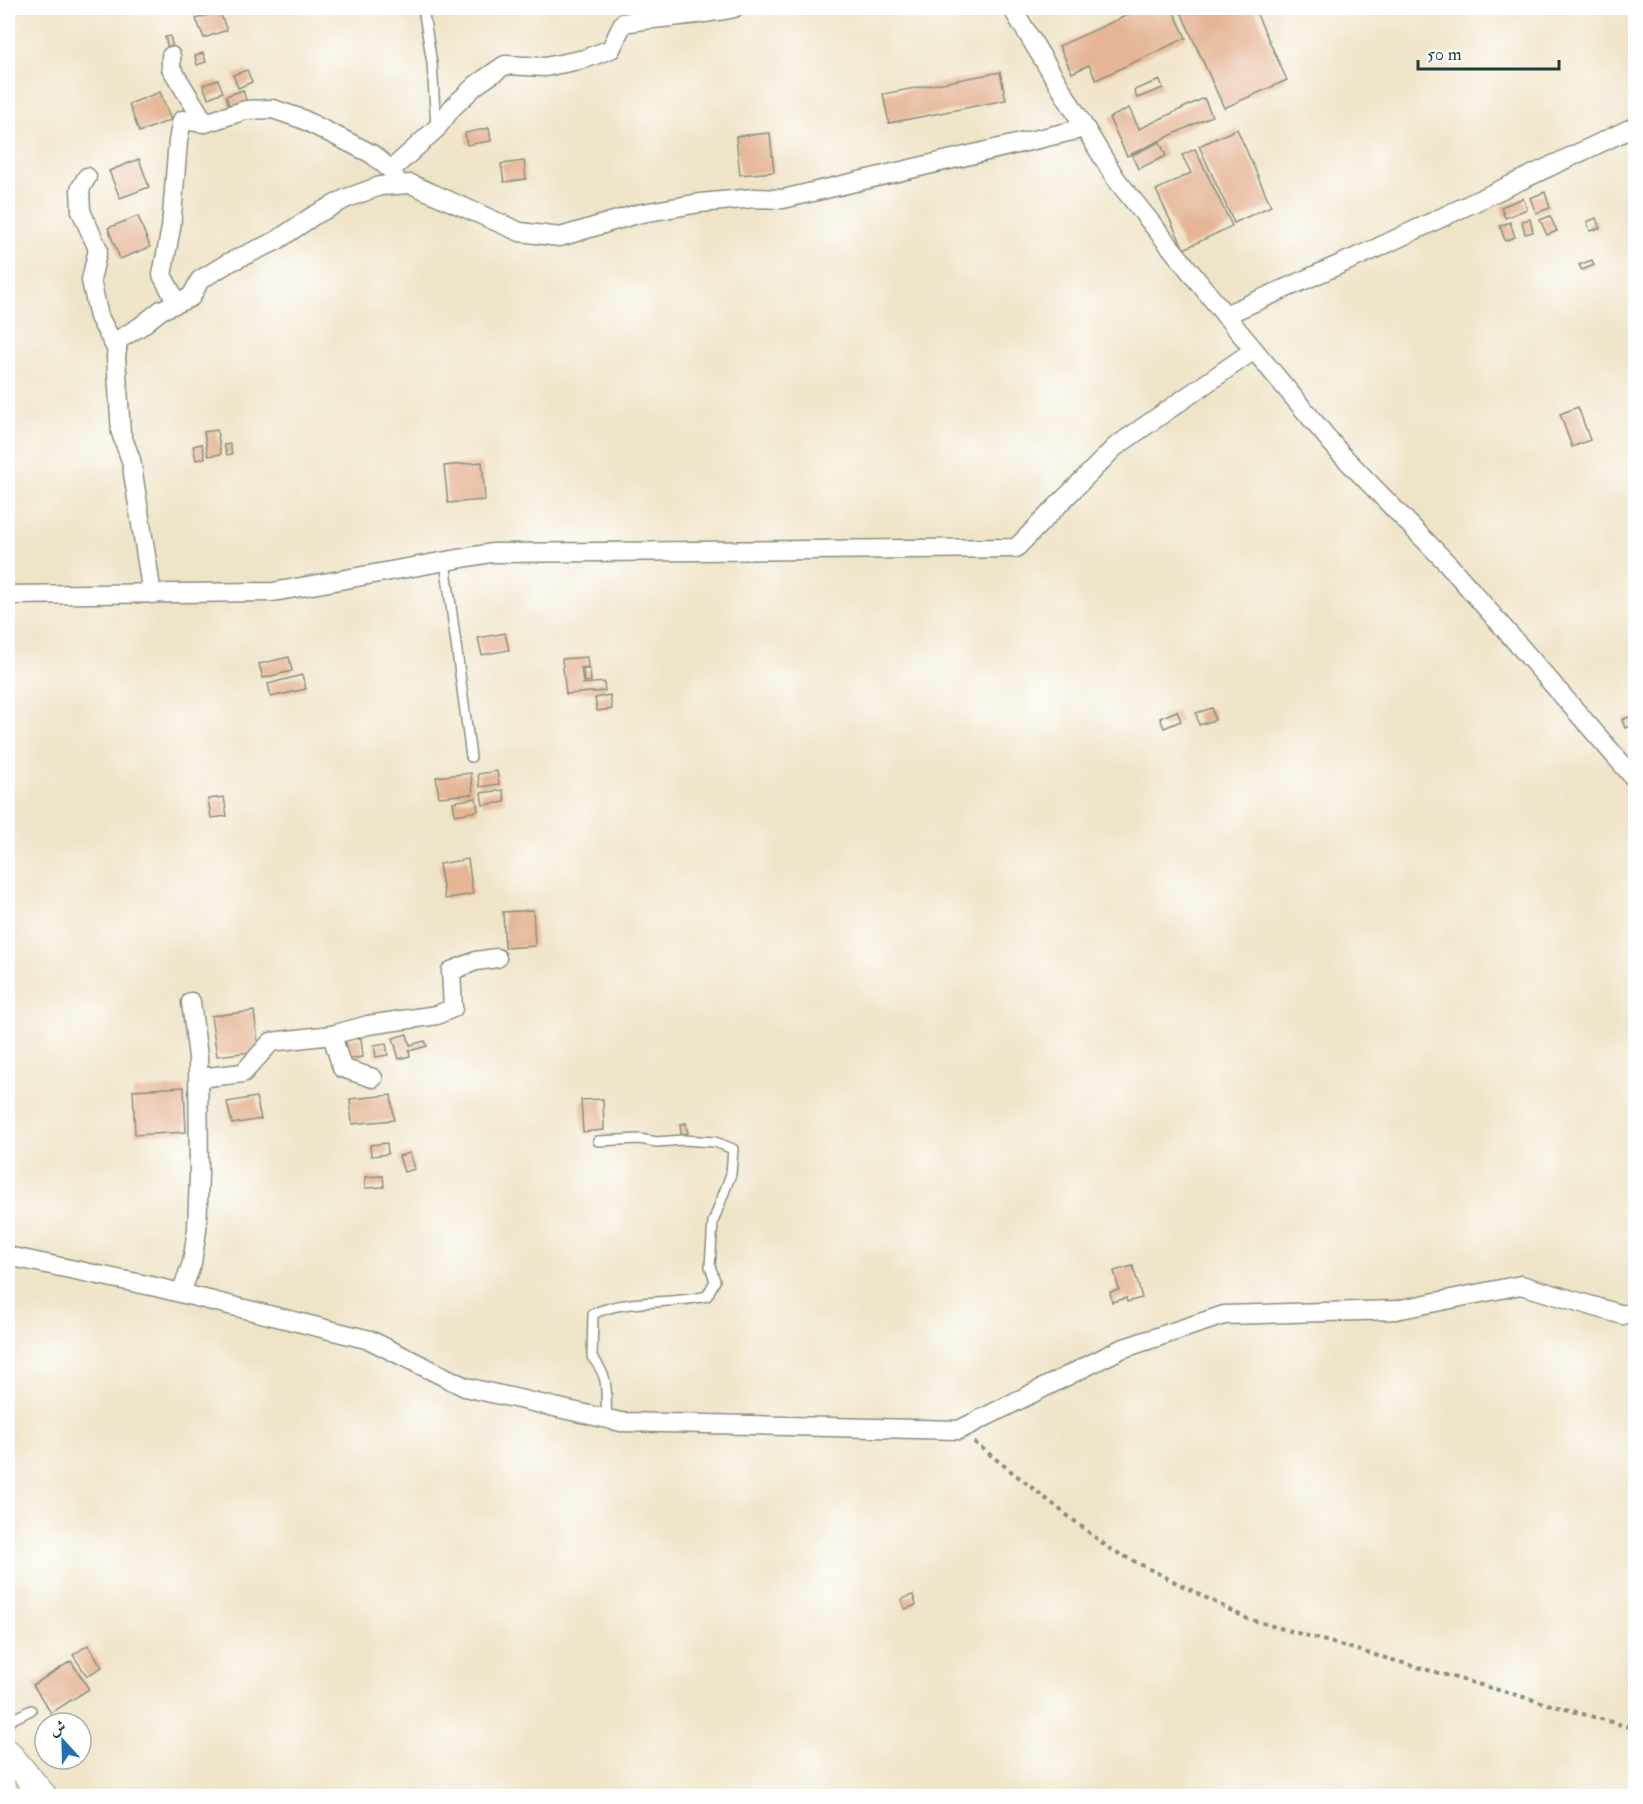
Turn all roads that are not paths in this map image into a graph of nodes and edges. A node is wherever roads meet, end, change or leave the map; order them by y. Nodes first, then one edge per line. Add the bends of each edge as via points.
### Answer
1 (423, 8) edge
2 (734, 8) edge
3 (1012, 8) edge
4 (171, 56) dead end
5 (205, 123) junction
6 (1635, 126) edge
7 (1085, 128) junction
8 (436, 129) junction
9 (87, 177) dead end
10 (395, 177) junction
11 (177, 303) junction
12 (1225, 315) junction
13 (117, 350) junction
14 (1254, 350) junction
15 (445, 561) junction
16 (152, 594) junction
17 (8, 595) edge
18 (471, 757) dead end
19 (1635, 780) edge
20 (497, 958) dead end
21 (191, 1002) dead end
22 (332, 1035) junction
23 (199, 1078) junction
24 (373, 1078) dead end
25 (598, 1141) dead end
26 (8, 1256) edge
27 (181, 1293) junction
28 (1635, 1310) edge
29 (607, 1419) junction
30 (31, 1710) dead end
31 (8, 1725) edge
32 (8, 1753) edge
33 (44, 1797) edge

1 - 8 lane via 432,63
2 - 8 street via 623,23 611,49 584,59 545,67 505,66 476,85
3 - 7 street
4 - 5 street via 171,68
5 - 10 street via 246,110 273,109 372,154
5 - 11 street via 182,120 178,141 171,228 162,275
6 - 12 street
7 - 10 street via 783,199 754,198 658,210 560,237 520,232
7 - 12 street via 1116,179
8 - 10 street
9 - 13 street via 80,189 81,211 98,249 91,280 99,317
10 - 11 street via 313,216 276,241 228,262 200,280 191,297
11 - 13 street via 118,340
12 - 14 street
13 - 16 street via 121,433 131,460
14 - 15 street via 1115,447 1016,548 491,553
14 - 19 street via 1340,453 1448,564
15 - 16 street via 273,592
15 - 18 lane
16 - 17 street
20 - 22 street via 451,971 453,1008 437,1015 368,1025
21 - 23 street
22 - 23 street via 272,1042 243,1073
22 - 24 street via 342,1068
23 - 27 street via 197,1230 192,1263
25 - 29 lane via 683,1140 715,1142 734,1149 731,1174 713,1222 710,1266 715,1281 707,1296 607,1307 593,1314 592,1357 605,1378
26 - 27 street
27 - 29 street via 370,1340 465,1387
28 - 29 street via 1623,1315 1521,1285 1396,1310 1224,1316 1121,1349 959,1430
30 - 31 lane
32 - 33 street

